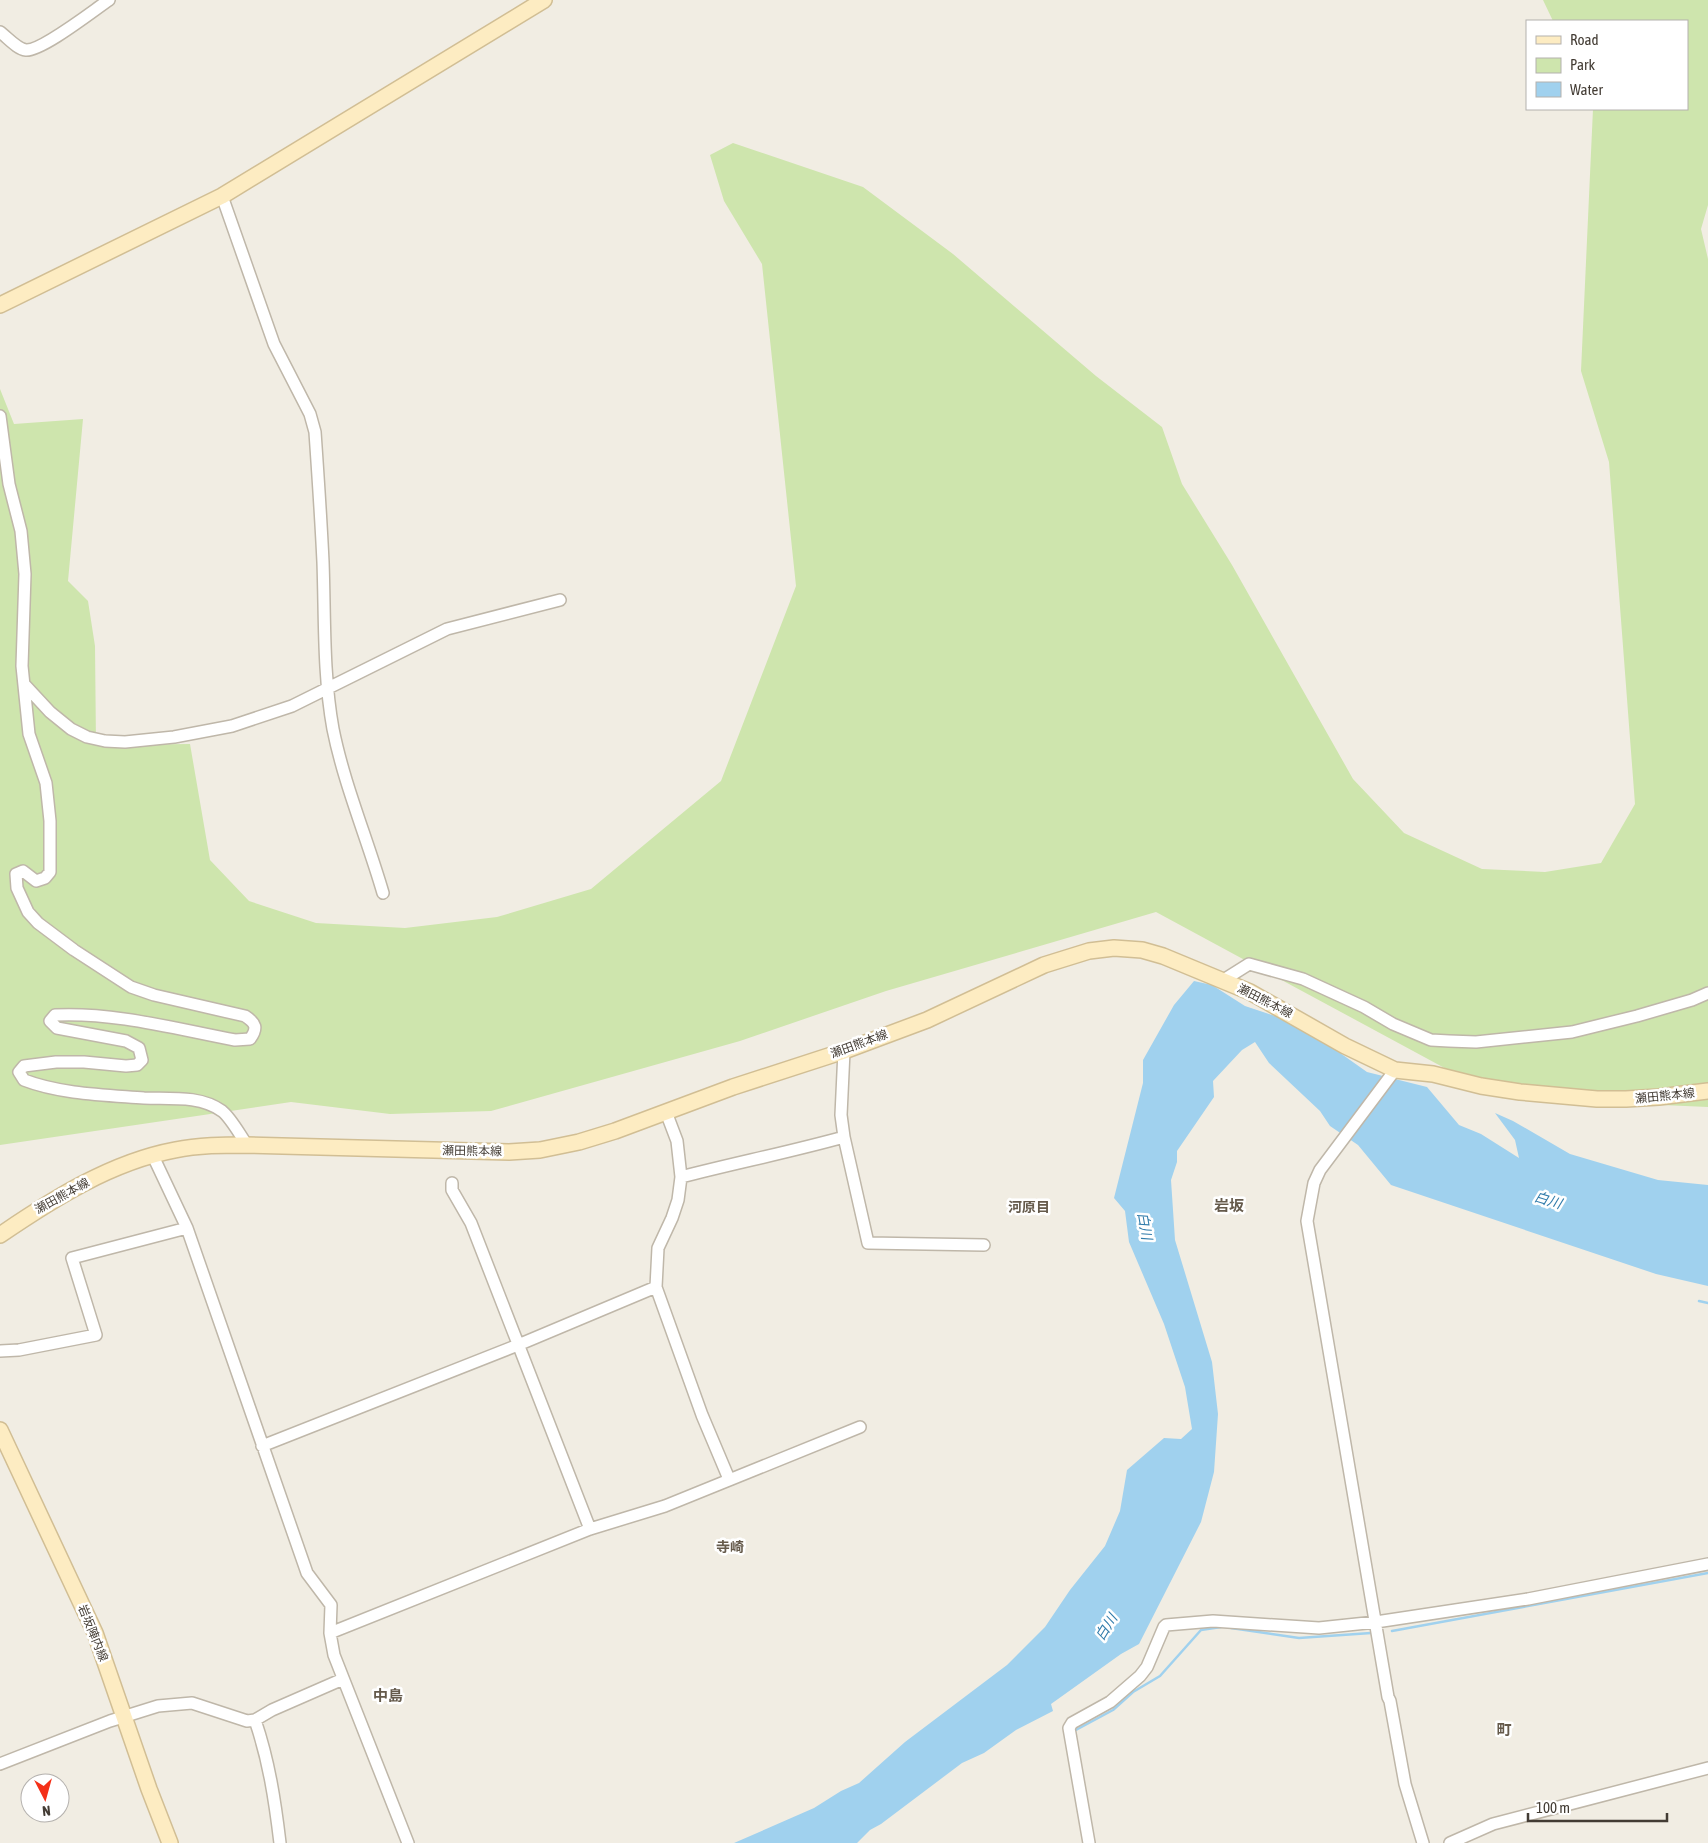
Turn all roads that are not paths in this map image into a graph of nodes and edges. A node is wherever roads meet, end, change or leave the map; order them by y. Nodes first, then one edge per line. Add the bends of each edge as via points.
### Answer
1 (109, 0) edge
2 (544, 0) edge
3 (0, 32) edge
4 (222, 196) junction
5 (0, 305) edge
6 (0, 416) edge
7 (560, 600) dead end
8 (24, 684) junction
9 (328, 689) junction
10 (383, 893) dead end
11 (1222, 981) junction
12 (1708, 993) edge
13 (844, 1051) junction
14 (1393, 1073) junction
15 (1708, 1091) edge
16 (666, 1112) junction
17 (844, 1137) junction
18 (247, 1145) junction
19 (153, 1156) junction
20 (681, 1177) junction
21 (452, 1183) dead end
22 (187, 1228) junction
23 (0, 1235) edge
24 (984, 1244) dead end
25 (656, 1287) junction
26 (518, 1345) junction
27 (0, 1351) edge
28 (860, 1427) dead end
29 (0, 1430) edge
30 (262, 1446) junction
31 (729, 1479) junction
32 (590, 1528) junction
33 (1708, 1564) edge
34 (1376, 1622) junction
35 (330, 1633) junction
36 (343, 1679) junction
37 (124, 1717) junction
38 (255, 1720) junction
39 (0, 1764) edge
40 (1708, 1768) edge
41 (170, 1843) edge
42 (280, 1843) edge
43 (408, 1843) edge
44 (1089, 1843) edge
45 (1423, 1843) edge
46 (1450, 1843) edge

1 - 3 street via 50,41 30,50 23,50
2 - 4 main road
4 - 5 main road
4 - 9 street via 274,344 310,414 315,432
6 - 8 street via 9,484 21,531 25,574
7 - 9 street via 447,629
8 - 9 street via 71,729 96,739 126,742 174,738 232,726 292,706
8 - 18 street via 29,734 46,783 50,821 50,872 36,881 23,871 16,874 17,888 28,912 74,950 131,987 245,1016 252,1020 255,1032 250,1039 235,1040 130,1020 55,1015 50,1021 58,1028 126,1041 139,1048 142,1060 137,1065 126,1066 56,1062 24,1066 19,1072 24,1080 43,1088 182,1098 209,1104 223,1112
9 - 10 street via 342,766
11 - 12 street via 1248,964 1287,974 1304,979 1431,1040 1449,1042 1572,1032 1637,1016
11 - 13 main road, 瀬田熊本線 via 1142,950 1089,950 1036,969 928,1020
11 - 14 main road, 瀬田熊本線 via 1250,992
13 - 16 main road, 瀬田熊本線
13 - 17 street via 841,1115
14 - 15 main road, 瀬田熊本線 via 1433,1074 1520,1092 1597,1098 1659,1097
14 - 34 street via 1320,1170 1314,1183 1307,1221
16 - 18 main road, 瀬田熊本線 via 606,1134 540,1150 470,1152
16 - 20 street via 677,1141
17 - 20 street
17 - 24 street via 868,1243
18 - 19 main road, 瀬田熊本線 via 209,1145
19 - 22 street
19 - 23 main road, 瀬田熊本線 via 129,1162 68,1192
20 - 25 street via 678,1200 658,1248
21 - 26 street via 452,1190 471,1223
22 - 27 street via 72,1258 96,1335
22 - 30 street
25 - 26 street
25 - 31 street
26 - 30 street
26 - 32 street
28 - 31 street
29 - 37 main road, 岩坂陣内線 via 95,1633
30 - 35 street via 307,1573 331,1605
31 - 32 street via 665,1506
32 - 35 street
33 - 34 street via 1528,1599
34 - 44 street via 1319,1628 1213,1621 1164,1627 1140,1676 1110,1702 1072,1723 1069,1728
34 - 45 street via 1405,1784
35 - 36 street
36 - 38 street
36 - 43 street
37 - 38 street via 158,1706 192,1703 247,1721
37 - 39 street
37 - 41 main road, 岩坂陣内線
38 - 42 street via 272,1781
40 - 46 street via 1493,1824

